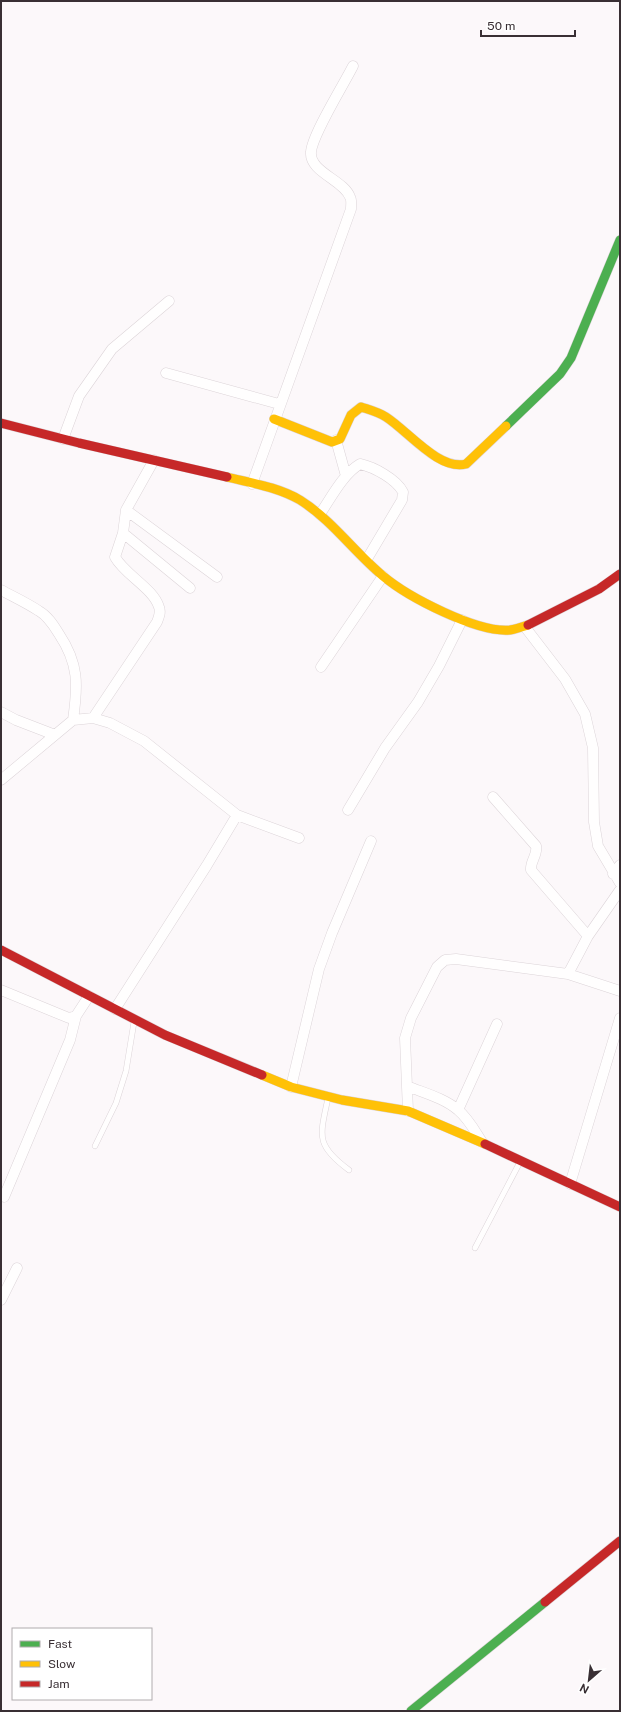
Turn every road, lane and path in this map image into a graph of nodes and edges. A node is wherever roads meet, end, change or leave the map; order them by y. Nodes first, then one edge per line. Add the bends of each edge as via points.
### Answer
1 (353, 66) dead end
2 (620, 240) edge
3 (169, 301) dead end
4 (166, 374) dead end
5 (280, 404) junction
6 (274, 419) junction
7 (1, 423) edge
8 (63, 439) junction
9 (336, 440) junction
10 (154, 460) junction
11 (346, 476) junction
12 (252, 484) junction
13 (126, 510) junction
14 (320, 514) junction
15 (123, 533) junction
16 (367, 559) junction
17 (383, 576) junction
18 (217, 577) dead end
19 (619, 577) edge
20 (190, 588) dead end
21 (1, 590) edge
22 (462, 620) junction
23 (525, 627) junction
24 (321, 667) dead end
25 (1, 712) edge
26 (93, 718) junction
27 (73, 720) junction
28 (55, 735) junction
29 (1, 780) edge
30 (493, 797) dead end
31 (348, 810) dead end
32 (237, 815) junction
33 (298, 838) dead end
34 (371, 841) dead end
35 (620, 865) edge
36 (613, 874) junction
37 (620, 883) edge
38 (620, 890) edge
39 (588, 936) junction
40 (1, 950) edge
41 (568, 974) junction
42 (1, 990) edge
43 (620, 991) edge
44 (89, 996) junction
45 (115, 1009) junction
46 (76, 1016) junction
47 (620, 1018) edge
48 (135, 1019) junction
49 (497, 1024) dead end
50 (408, 1086) junction
51 (291, 1087) junction
52 (329, 1096) junction
53 (458, 1110) junction
54 (408, 1111) junction
55 (482, 1142) junction
56 (95, 1146) dead end
57 (521, 1161) junction
58 (349, 1170) dead end
59 (570, 1184) junction
60 (4, 1197) dead end
61 (620, 1207) edge
62 (475, 1248) dead end
63 (17, 1268) dead end
64 (1, 1300) edge
65 (620, 1541) edge
66 (411, 1711) edge

1 - 5 street via 314,139 310,153 313,163 344,187 351,197 350,209
2 - 9 street via 571,358 564,369 466,464 449,464 436,457 384,416 361,407 351,415 340,439
3 - 8 street via 112,349 79,396
4 - 5 street
5 - 6 street
6 - 9 street via 320,438 332,442
6 - 12 street
7 - 8 street
8 - 10 street
9 - 11 street
10 - 12 street
10 - 13 street
11 - 14 street
11 - 16 street via 360,464 368,466 395,482 403,492 402,500
12 - 14 street via 287,494
13 - 15 street
13 - 18 street
14 - 16 street
15 - 20 street
15 - 26 street via 115,557 159,606 160,614
16 - 17 street
17 - 22 street
17 - 24 street
19 - 23 street
21 - 27 street via 40,611 54,625 66,645 76,675
22 - 23 street via 508,630
22 - 31 street via 418,702 385,748
23 - 36 street via 565,679 585,714 593,748 594,822 598,846
25 - 28 street
26 - 27 street
26 - 32 street via 110,723 144,741
27 - 28 street
28 - 29 street
30 - 39 street via 536,846 531,870
32 - 33 street
32 - 45 street
34 - 51 street via 319,969
35 - 36 street
36 - 37 street
38 - 39 street
39 - 41 street
40 - 44 street
41 - 43 street
41 - 50 street via 456,959 445,960 437,967 411,1018 405,1038
42 - 46 street via 57,1014 69,1018
44 - 45 street
44 - 46 street
45 - 48 street
46 - 60 street via 64,1054
47 - 59 street
48 - 51 street via 165,1035
48 - 56 lane via 124,1078 116,1103
49 - 53 street
50 - 53 street via 446,1102
50 - 54 street
51 - 52 street
52 - 54 street
52 - 58 lane via 321,1133 326,1148
53 - 55 street
54 - 55 street
55 - 57 street
57 - 59 street
57 - 62 lane
59 - 61 street
63 - 64 street
65 - 66 street

